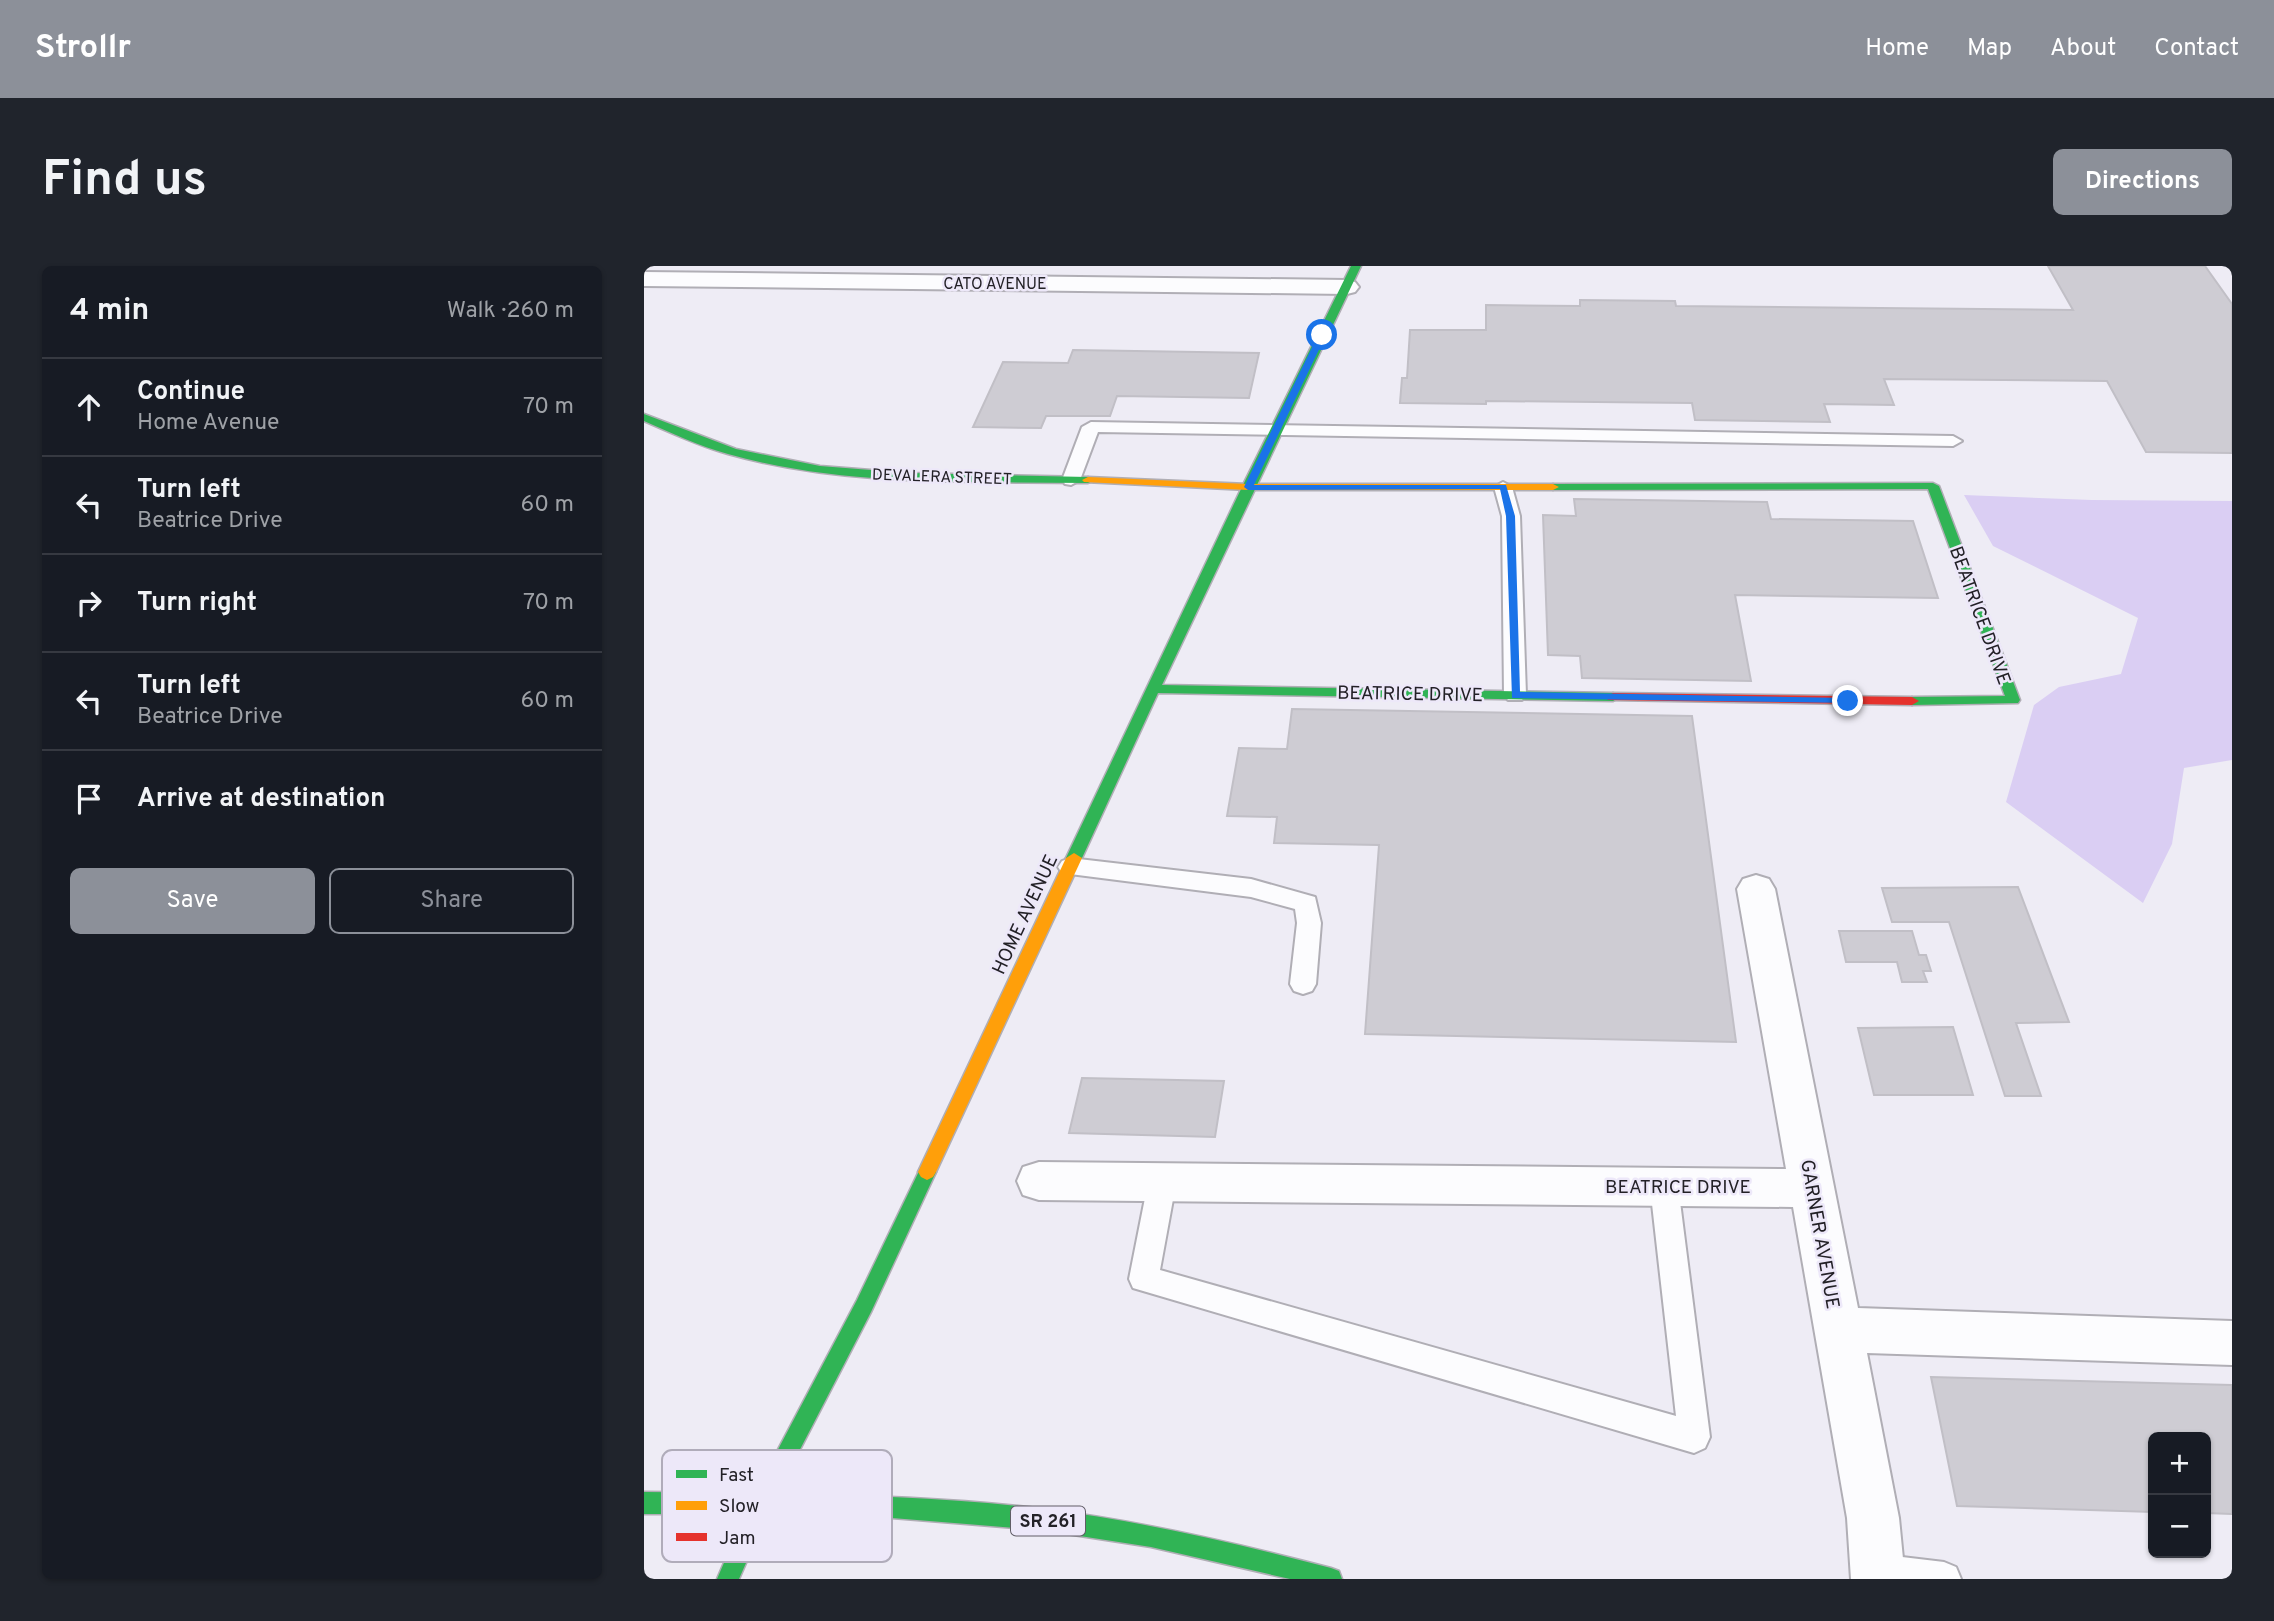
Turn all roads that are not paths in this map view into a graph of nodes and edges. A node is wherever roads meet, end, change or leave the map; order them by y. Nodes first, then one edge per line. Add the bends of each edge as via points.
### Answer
1 (1351, 277) edge
2 (644, 279) edge
3 (644, 417) edge
4 (1275, 432) junction
5 (1953, 441) dead end
6 (1071, 480) junction
7 (1248, 487) junction
8 (1503, 487) junction
9 (1155, 689) junction
10 (1515, 695) junction
11 (1070, 867) junction
12 (1756, 890) dead end
13 (1303, 984) dead end
14 (1039, 1181) dead end
15 (1162, 1183) junction
16 (1664, 1186) junction
17 (1813, 1188) junction
18 (1839, 1330) junction
19 (2232, 1343) edge
20 (789, 1450) edge
21 (644, 1503) edge
22 (662, 1503) edge
23 (892, 1509) edge
24 (735, 1562) edge
25 (1877, 1575) edge
26 (728, 1579) edge
27 (1331, 1579) edge
28 (1944, 1579) edge

1 - 2 street, CATO AVENUE
1 - 4 street, HOME AVENUE
3 - 6 street, DEVALERA STREET via 739,454 801,467 914,477
4 - 5 lane
4 - 6 lane via 1091,427
4 - 7 street, HOME AVENUE
6 - 7 street, DEVALERA STREET
7 - 8 street, BEATRICE DRIVE
7 - 9 street, HOME AVENUE
8 - 10 lane via 1511,516
8 - 10 street, BEATRICE DRIVE via 1933,486 2012,700
9 - 10 street, BEATRICE DRIVE
9 - 11 street, HOME AVENUE
11 - 13 lane via 1251,888 1306,903 1309,923
11 - 20 street, HOME AVENUE via 864,1306
12 - 17 street, GARNER AVENUE
14 - 15 street, BEATRICE DRIVE
15 - 16 street, BEATRICE DRIVE
15 - 16 lane via 1144,1279 1694,1437
16 - 17 street, BEATRICE DRIVE
17 - 18 street, GARNER AVENUE
18 - 19 street
18 - 25 street, GARNER AVENUE via 1873,1518
21 - 22 street, SR 261
23 - 27 street, SR 261 via 970,1512 1098,1527 1227,1551
24 - 26 street, HOME AVENUE
25 - 28 lane

